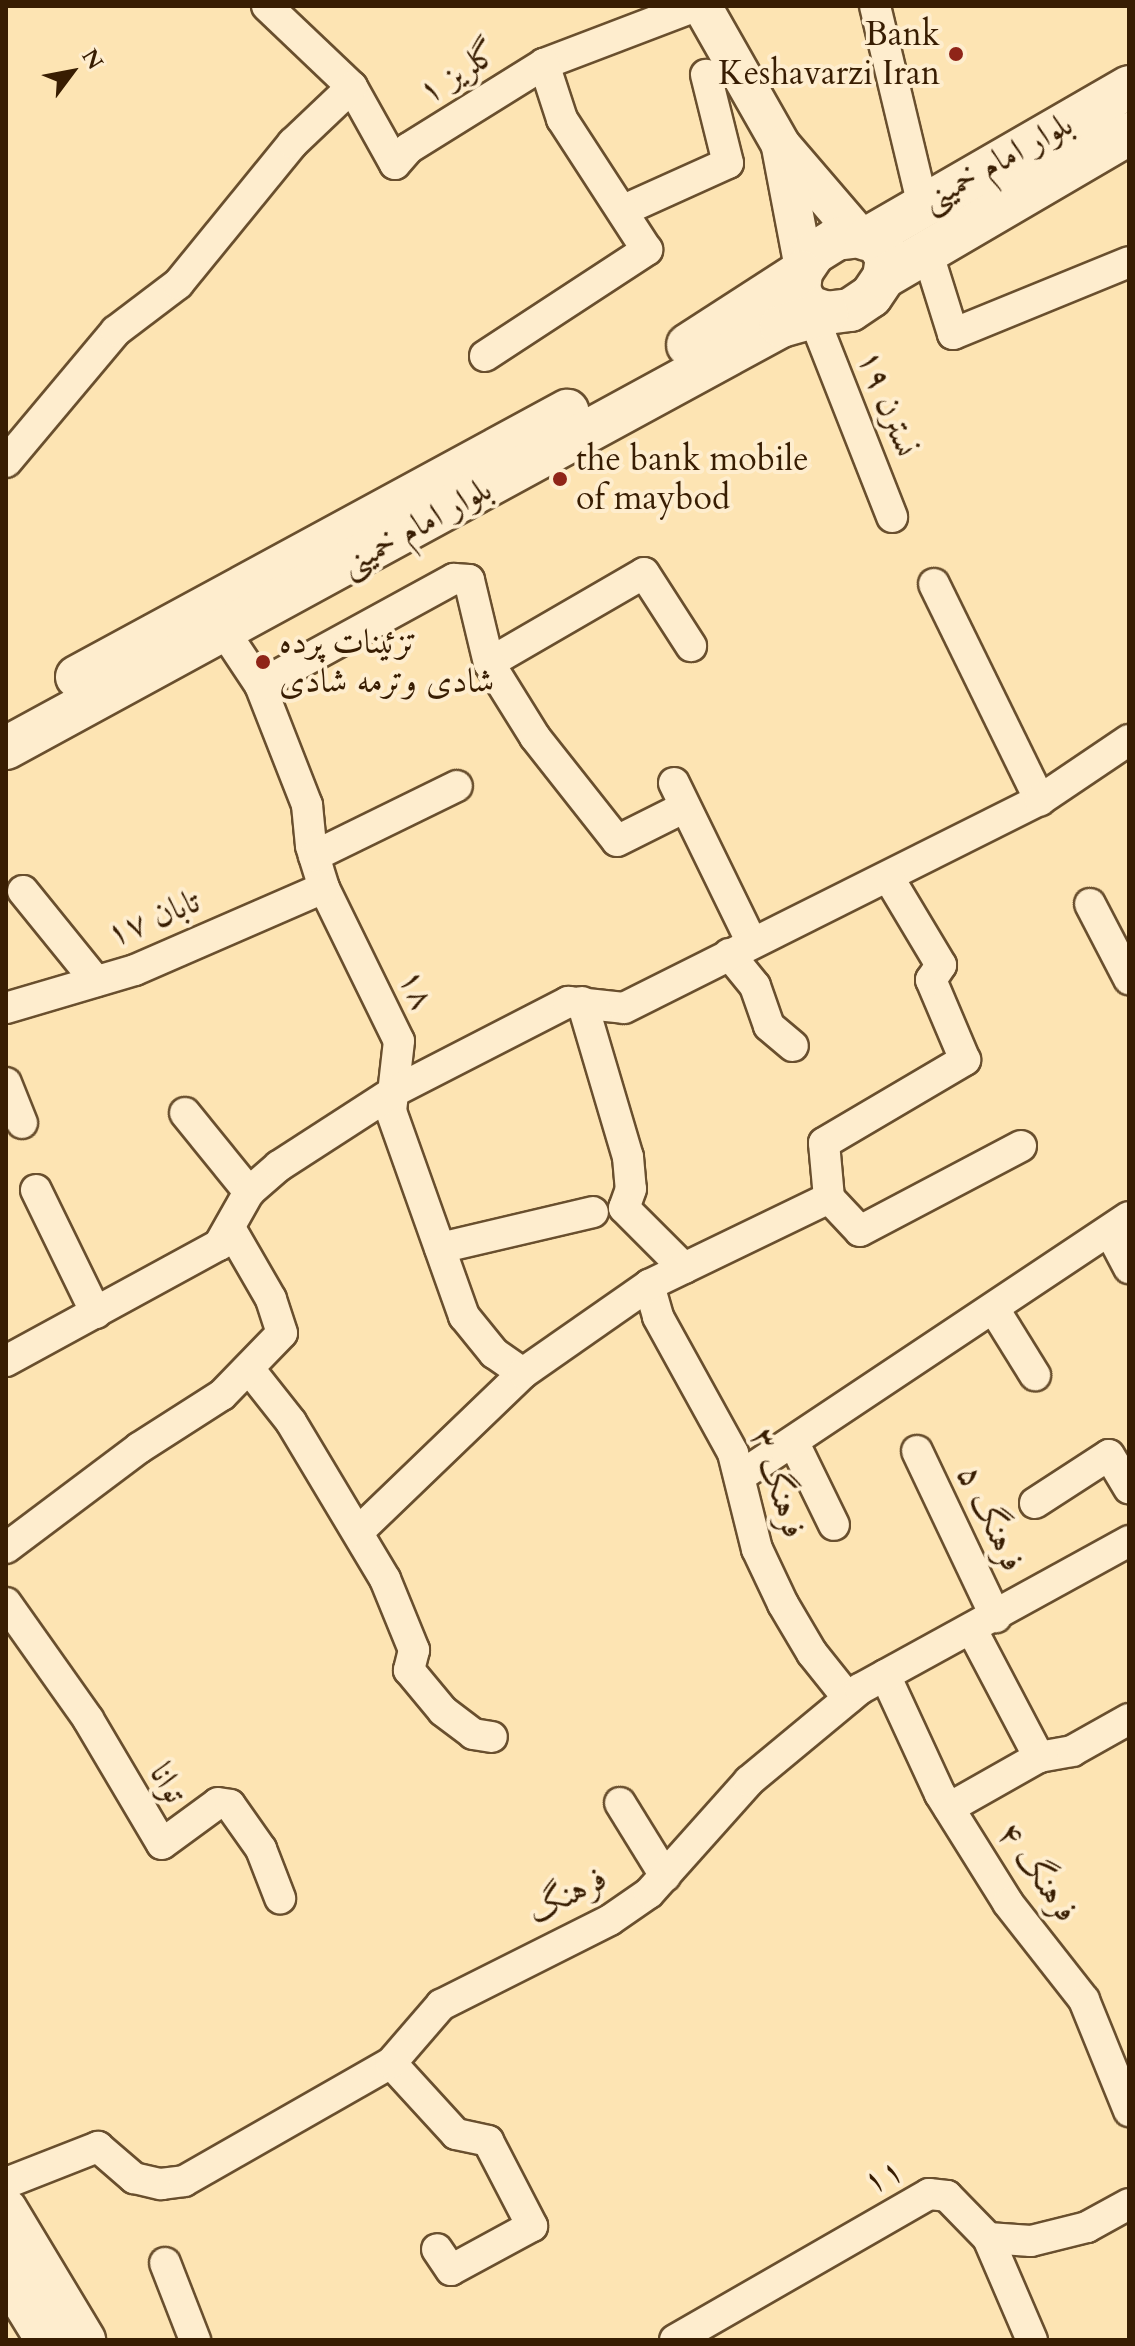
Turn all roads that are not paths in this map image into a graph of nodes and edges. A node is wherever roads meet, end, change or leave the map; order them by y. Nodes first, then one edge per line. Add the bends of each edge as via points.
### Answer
1 (267, 6) edge
2 (699, 6) edge
3 (875, 6) edge
4 (544, 64) junction
5 (706, 75) dead end
6 (352, 87) junction
7 (1129, 87) edge
8 (1129, 134) edge
9 (781, 145) junction
10 (922, 202) junction
11 (624, 210) junction
12 (862, 237) junction
13 (927, 251) junction
14 (1129, 262) edge
15 (803, 270) junction
16 (884, 277) junction
17 (820, 314) junction
18 (485, 356) dead end
19 (6, 462) edge
20 (892, 517) dead end
21 (934, 584) dead end
22 (224, 631) junction
23 (691, 646) dead end
24 (489, 663) junction
25 (260, 685) junction
26 (6, 715) edge
27 (1129, 740) edge
28 (6, 748) edge
29 (457, 786) dead end
30 (1040, 800) junction
31 (314, 856) junction
32 (889, 878) junction
33 (324, 888) junction
34 (23, 891) dead end
35 (1090, 904) dead end
36 (741, 949) junction
37 (1129, 979) edge
38 (96, 981) junction
39 (582, 1002) junction
40 (6, 1008) edge
41 (793, 1046) dead end
42 (6, 1083) edge
43 (395, 1091) junction
44 (185, 1113) dead end
45 (22, 1123) dead end
46 (1021, 1146) dead end
47 (36, 1190) dead end
48 (249, 1192) junction
49 (829, 1198) junction
50 (593, 1212) dead end
51 (1119, 1225) edge
52 (230, 1228) junction
53 (440, 1248) junction
54 (684, 1268) junction
55 (1129, 1268) edge
56 (649, 1285) junction
57 (994, 1309) junction
58 (96, 1313) junction
59 (6, 1361) edge
60 (250, 1370) junction
61 (523, 1373) junction
62 (1035, 1375) dead end
63 (794, 1443) junction
64 (917, 1451) dead end
65 (742, 1475) junction
66 (1129, 1488) edge
67 (1035, 1503) dead end
68 (834, 1525) dead end
69 (358, 1532) junction
70 (1129, 1541) edge
71 (6, 1548) edge
72 (8, 1610) edge
73 (984, 1623) junction
74 (885, 1675) junction
75 (848, 1698) junction
76 (1129, 1719) edge
77 (492, 1737) dead end
78 (1039, 1757) junction
79 (620, 1803) dead end
80 (949, 1808) junction
81 (665, 1876) junction
82 (280, 1898) dead end
83 (391, 2063) junction
84 (1129, 2111) edge
85 (6, 2183) edge
86 (1129, 2204) edge
87 (6, 2210) edge
88 (988, 2238) junction
89 (437, 2249) dead end
90 (165, 2263) dead end
91 (6, 2273) edge
92 (47, 2340) edge
93 (84, 2340) edge
94 (195, 2340) edge
95 (675, 2340) edge
96 (1032, 2340) edge

1 - 6 street
2 - 4 street, گلریز ۱
2 - 9 street
3 - 10 street
4 - 6 street, گلریز ۱ via 409,148 395,164
4 - 11 street via 562,119
5 - 11 street via 728,163
6 - 19 street via 293,143 178,284 116,331
7 - 10 main road, بلوار امام خمینی
8 - 13 main road, بلوار امام خمینی
9 - 12 street
9 - 15 street
10 - 12 main road, بلوار امام خمینی
11 - 18 street via 647,250
12 - 15 main road via 836,239 814,253
12 - 16 main road via 877,242 887,258
13 - 14 street via 953,334
13 - 16 main road, بلوار امام خمینی
15 - 17 main road via 799,291 808,307
15 - 26 main road, بلوار امام خمینی via 725,325
16 - 17 main road via 871,296 850,310
17 - 20 street, نسترن ۱۹
17 - 22 main road, بلوار امام خمینی via 781,326
21 - 30 street
22 - 25 street, ۱۸
22 - 28 main road, بلوار امام خمینی
23 - 24 street via 644,573
24 - 25 street via 469,580 454,579
24 - 36 street via 535,737 617,841 680,795
25 - 31 street, ۱۸ via 307,805
27 - 30 street
29 - 31 street
30 - 32 street
31 - 33 street, ۱۸
32 - 36 street
32 - 49 street via 941,965 931,980 965,1060 824,1143
33 - 38 street, تابان ۱۷ via 135,970
33 - 43 street, ۱۸ via 399,1041
34 - 38 street
35 - 37 street
36 - 39 street via 624,1008
36 - 41 street via 769,1026
38 - 40 street, تابان ۱۷
39 - 43 street via 568,1002
39 - 54 street via 628,1157 631,1189 624,1208
42 - 45 street
43 - 48 street via 279,1166
43 - 53 street, ۱۸ via 391,1111
44 - 48 street
46 - 49 street via 860,1231
47 - 58 street
48 - 52 street
49 - 54 street
50 - 53 street
51 - 55 street
51 - 57 street
52 - 58 street via 219,1245
52 - 60 street via 271,1299 282,1333
53 - 61 street, ۱۸ via 464,1316 494,1353
54 - 56 street
56 - 61 street
56 - 65 street, فرهنگ ۳ via 658,1317
57 - 62 street
57 - 63 street
58 - 59 street
60 - 69 street via 291,1422
60 - 71 street
61 - 69 street
63 - 65 street
63 - 68 street
64 - 73 street, فرهنگ ۵
65 - 75 street, فرهنگ ۳ via 753,1537 783,1604 812,1653
66 - 67 street via 1109,1455
69 - 77 street via 414,1650 409,1670 443,1711 473,1734
70 - 73 street, فرهنگ
72 - 82 street, توانا via 88,1719 162,1844 218,1803 230,1805 261,1849
73 - 74 street, فرهنگ
73 - 78 street, فرهنگ ۵
74 - 75 street, فرهنگ
74 - 80 street, فرهنگ ۴
75 - 81 street, فرهنگ via 758,1772
76 - 78 street via 1072,1751
78 - 80 street
79 - 81 street
80 - 84 street, فرهنگ ۴ via 1008,1903 1084,2000
81 - 83 street, فرهنگ via 610,1920 441,2005
83 - 85 street, فرهنگ via 184,2181 161,2184 134,2178 98,2147
83 - 89 street via 456,2134 488,2141 532,2226 451,2270
86 - 88 street via 1087,2227 1031,2241
87 - 93 main road
88 - 95 street, ۱۱ via 947,2196 929,2194
88 - 96 street
90 - 94 street
91 - 92 main road

